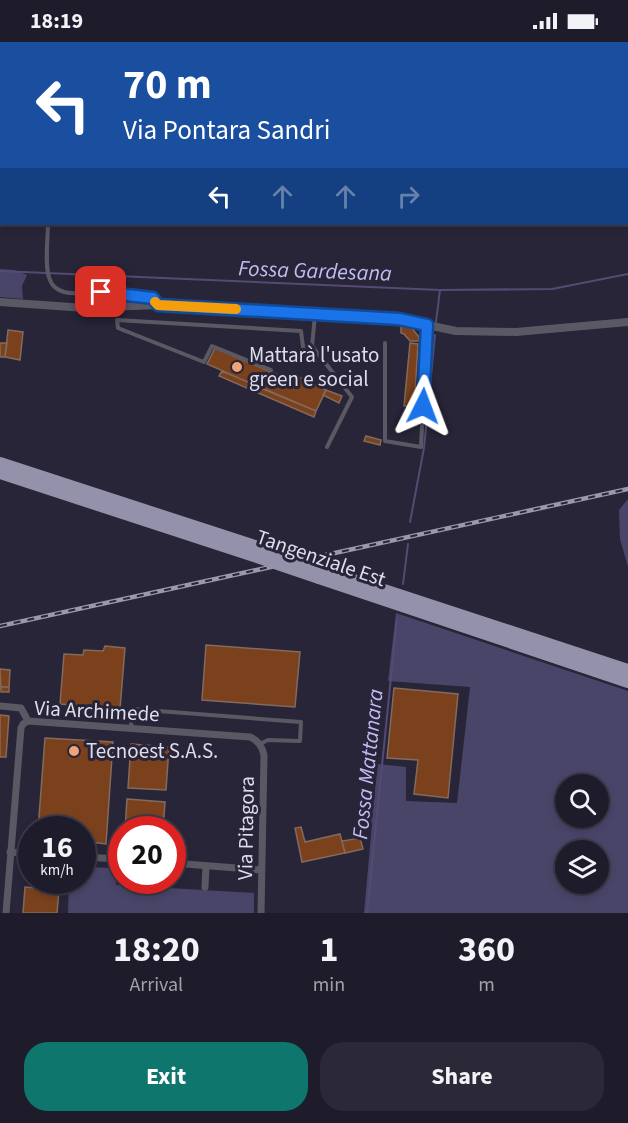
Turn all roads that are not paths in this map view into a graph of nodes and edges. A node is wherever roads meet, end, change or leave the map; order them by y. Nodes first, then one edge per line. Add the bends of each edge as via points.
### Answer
1 (48, 225) edge
2 (0, 302) edge
3 (158, 305) junction
4 (315, 314) junction
5 (628, 322) edge
6 (427, 325) junction
7 (385, 343) dead end
8 (312, 346) junction
9 (272, 370) dead end
10 (327, 447) dead end
11 (0, 463) edge
12 (0, 473) edge
13 (260, 553) junction
14 (321, 574) junction
15 (628, 670) edge
16 (628, 682) edge
17 (0, 706) edge
18 (28, 721) junction
19 (131, 729) junction
20 (260, 744) junction
21 (10, 852) junction
22 (18, 853) edge
23 (186, 864) edge
24 (206, 866) junction
25 (261, 870) junction
26 (205, 887) dead end
27 (6, 913) edge
28 (261, 913) edge

1 - 3 lane via 48,270 55,288 63,292 153,298
2 - 3 street via 85,308
3 - 4 street
4 - 6 street via 399,319
4 - 8 lane
5 - 6 street via 516,332 456,331
6 - 7 lane via 421,447 385,441
8 - 9 lane via 303,347 301,332 117,320 117,328 204,362 212,346
8 - 10 lane via 352,397
11 - 13 highway, Tangenziale Est
12 - 13 highway, Tangenziale Est
13 - 14 highway, Tangenziale Est, bridge
14 - 15 highway, Tangenziale Est
14 - 16 highway, Tangenziale Est
17 - 18 street via 21,708
18 - 19 street, Via Archimede
18 - 21 street, Via Archimede via 21,728
19 - 20 street, Via Archimede via 250,737
19 - 20 lane via 132,709 301,722 300,741 268,740
20 - 25 street, Via Pitagora via 264,755
21 - 22 street
21 - 27 street, Via Archimede
23 - 24 street
24 - 25 street
24 - 26 street
25 - 28 street, Via Pitagora

